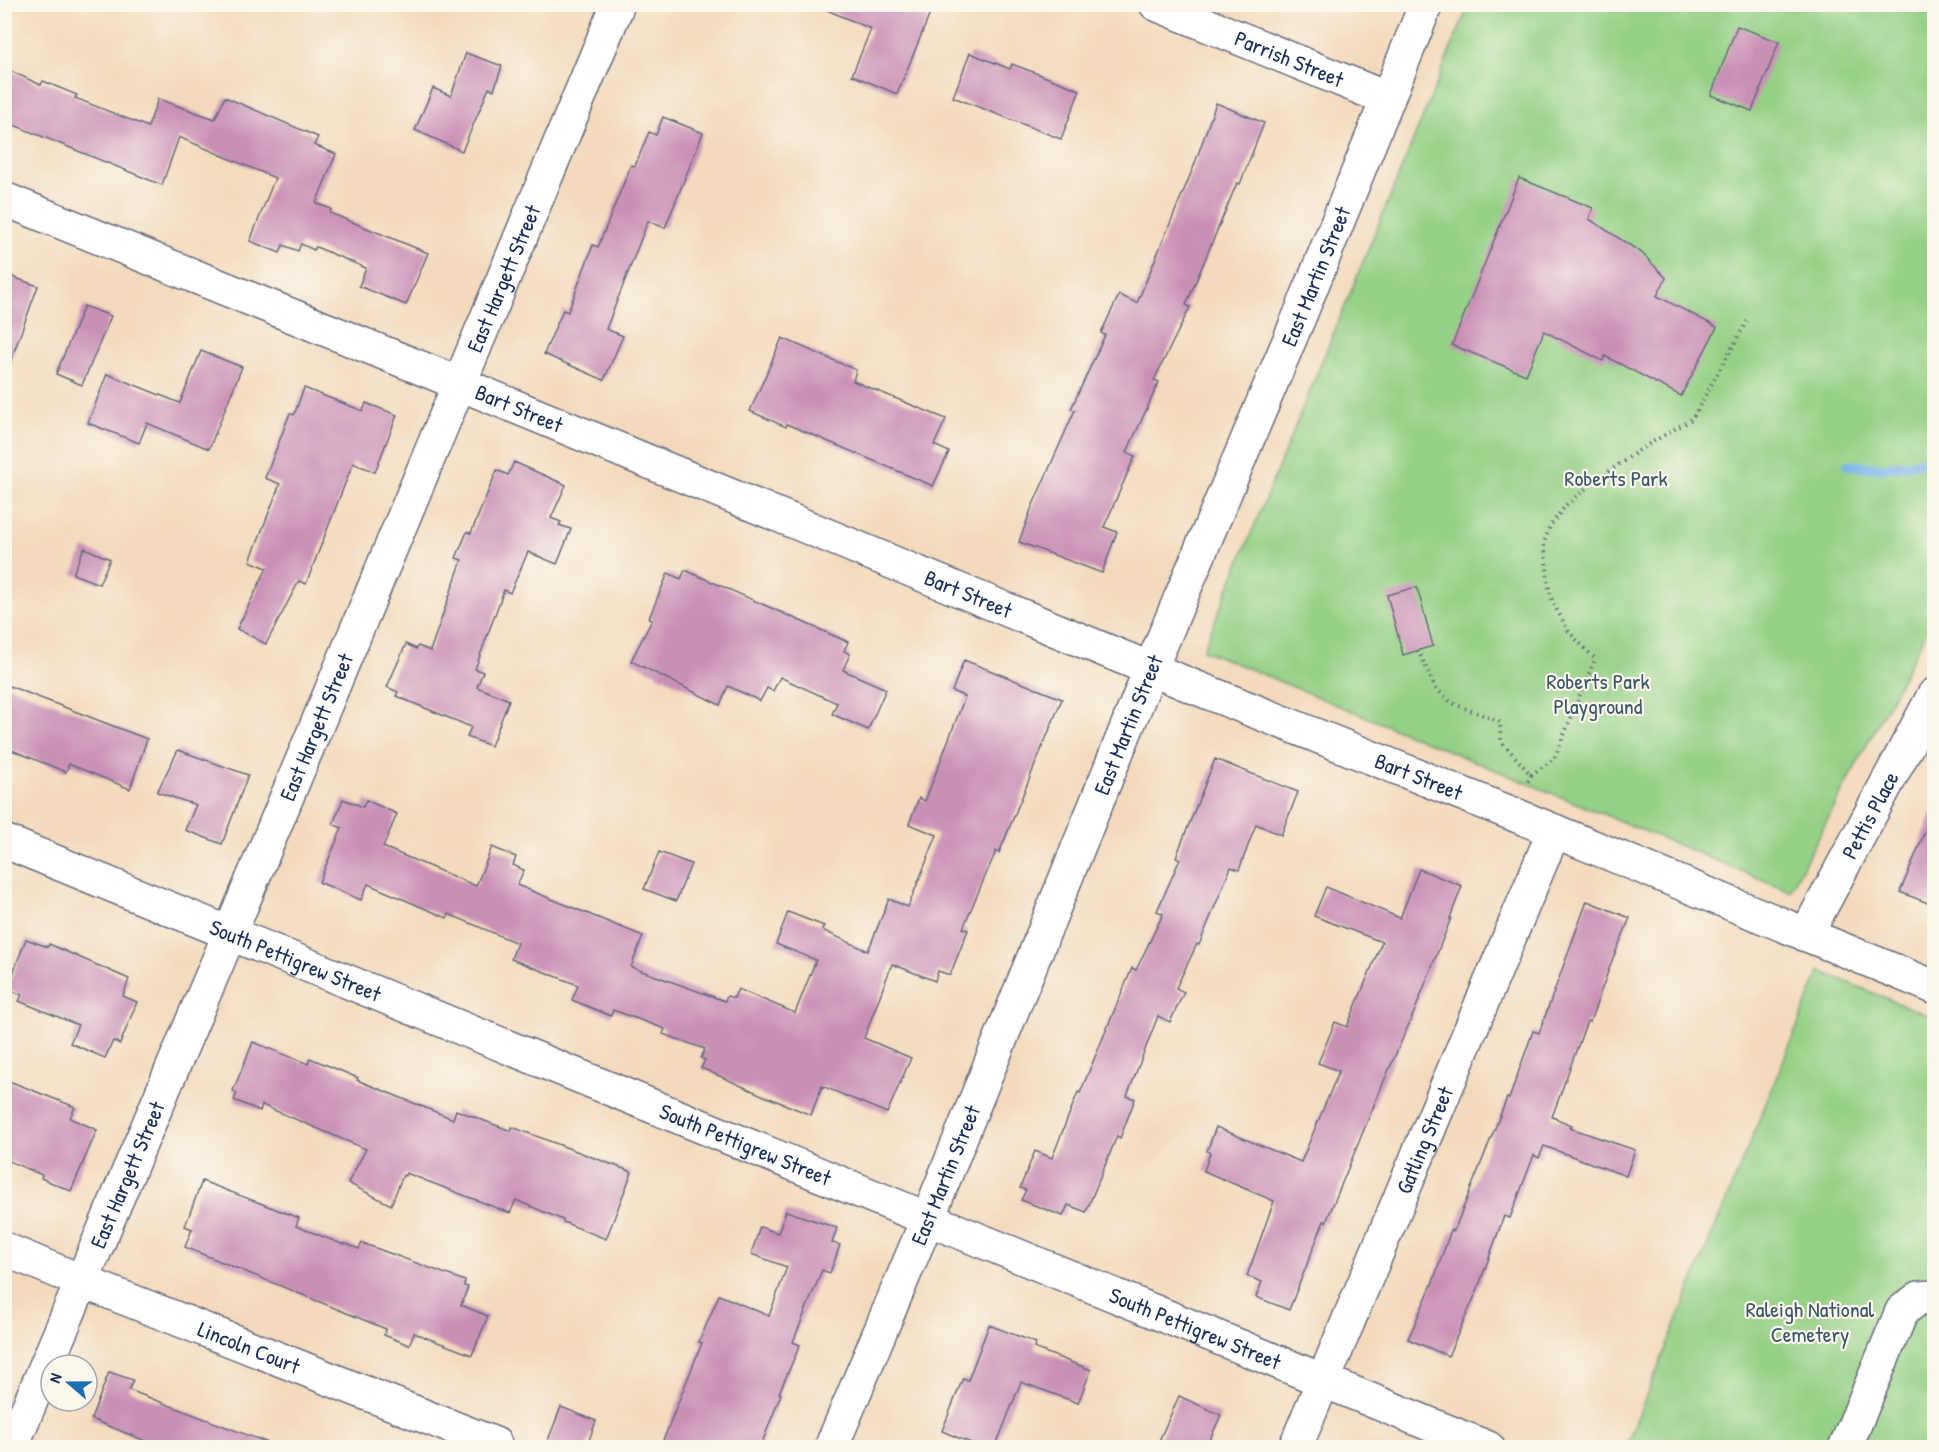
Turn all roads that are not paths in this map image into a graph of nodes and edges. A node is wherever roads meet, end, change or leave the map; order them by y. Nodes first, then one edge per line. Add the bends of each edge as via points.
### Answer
1 (618, 4) edge
2 (1156, 4) edge
3 (1426, 4) edge
4 (1388, 99) junction
5 (4, 199) edge
6 (458, 383) junction
7 (1151, 668) junction
8 (1935, 695) edge
9 (1554, 831) junction
10 (4, 841) edge
11 (230, 933) junction
12 (1806, 935) junction
13 (1935, 987) edge
14 (928, 1218) junction
15 (4, 1249) edge
16 (81, 1281) junction
17 (1935, 1298) edge
18 (1323, 1380) junction
19 (495, 1444) dead end
20 (11, 1448) edge
21 (831, 1448) edge
22 (1295, 1448) edge
23 (1488, 1448) edge
24 (1845, 1448) edge

1 - 6 street, East Hargett Street
2 - 4 street, Parrish Street
3 - 4 street, East Martin Street
4 - 7 street, East Martin Street
5 - 6 street, Bart Street
6 - 7 street, Bart Street
6 - 11 street, East Hargett Street
7 - 9 street, Bart Street
7 - 14 street, East Martin Street
8 - 12 street, Pettis Place
9 - 12 street, Bart Street
9 - 18 street, Gatling Street
10 - 11 street, South Pettigrew Street
11 - 14 street, South Pettigrew Street
11 - 16 street, East Hargett Street
12 - 13 street, Bart Street
14 - 18 street, South Pettigrew Street
14 - 21 street, East Martin Street
15 - 16 street, Lincoln Court
16 - 19 street, Lincoln Court
16 - 20 street, East Hargett Street
17 - 24 street via 1919,1298 1902,1311
18 - 22 street, Gatling Street
18 - 23 street, South Pettigrew Street

